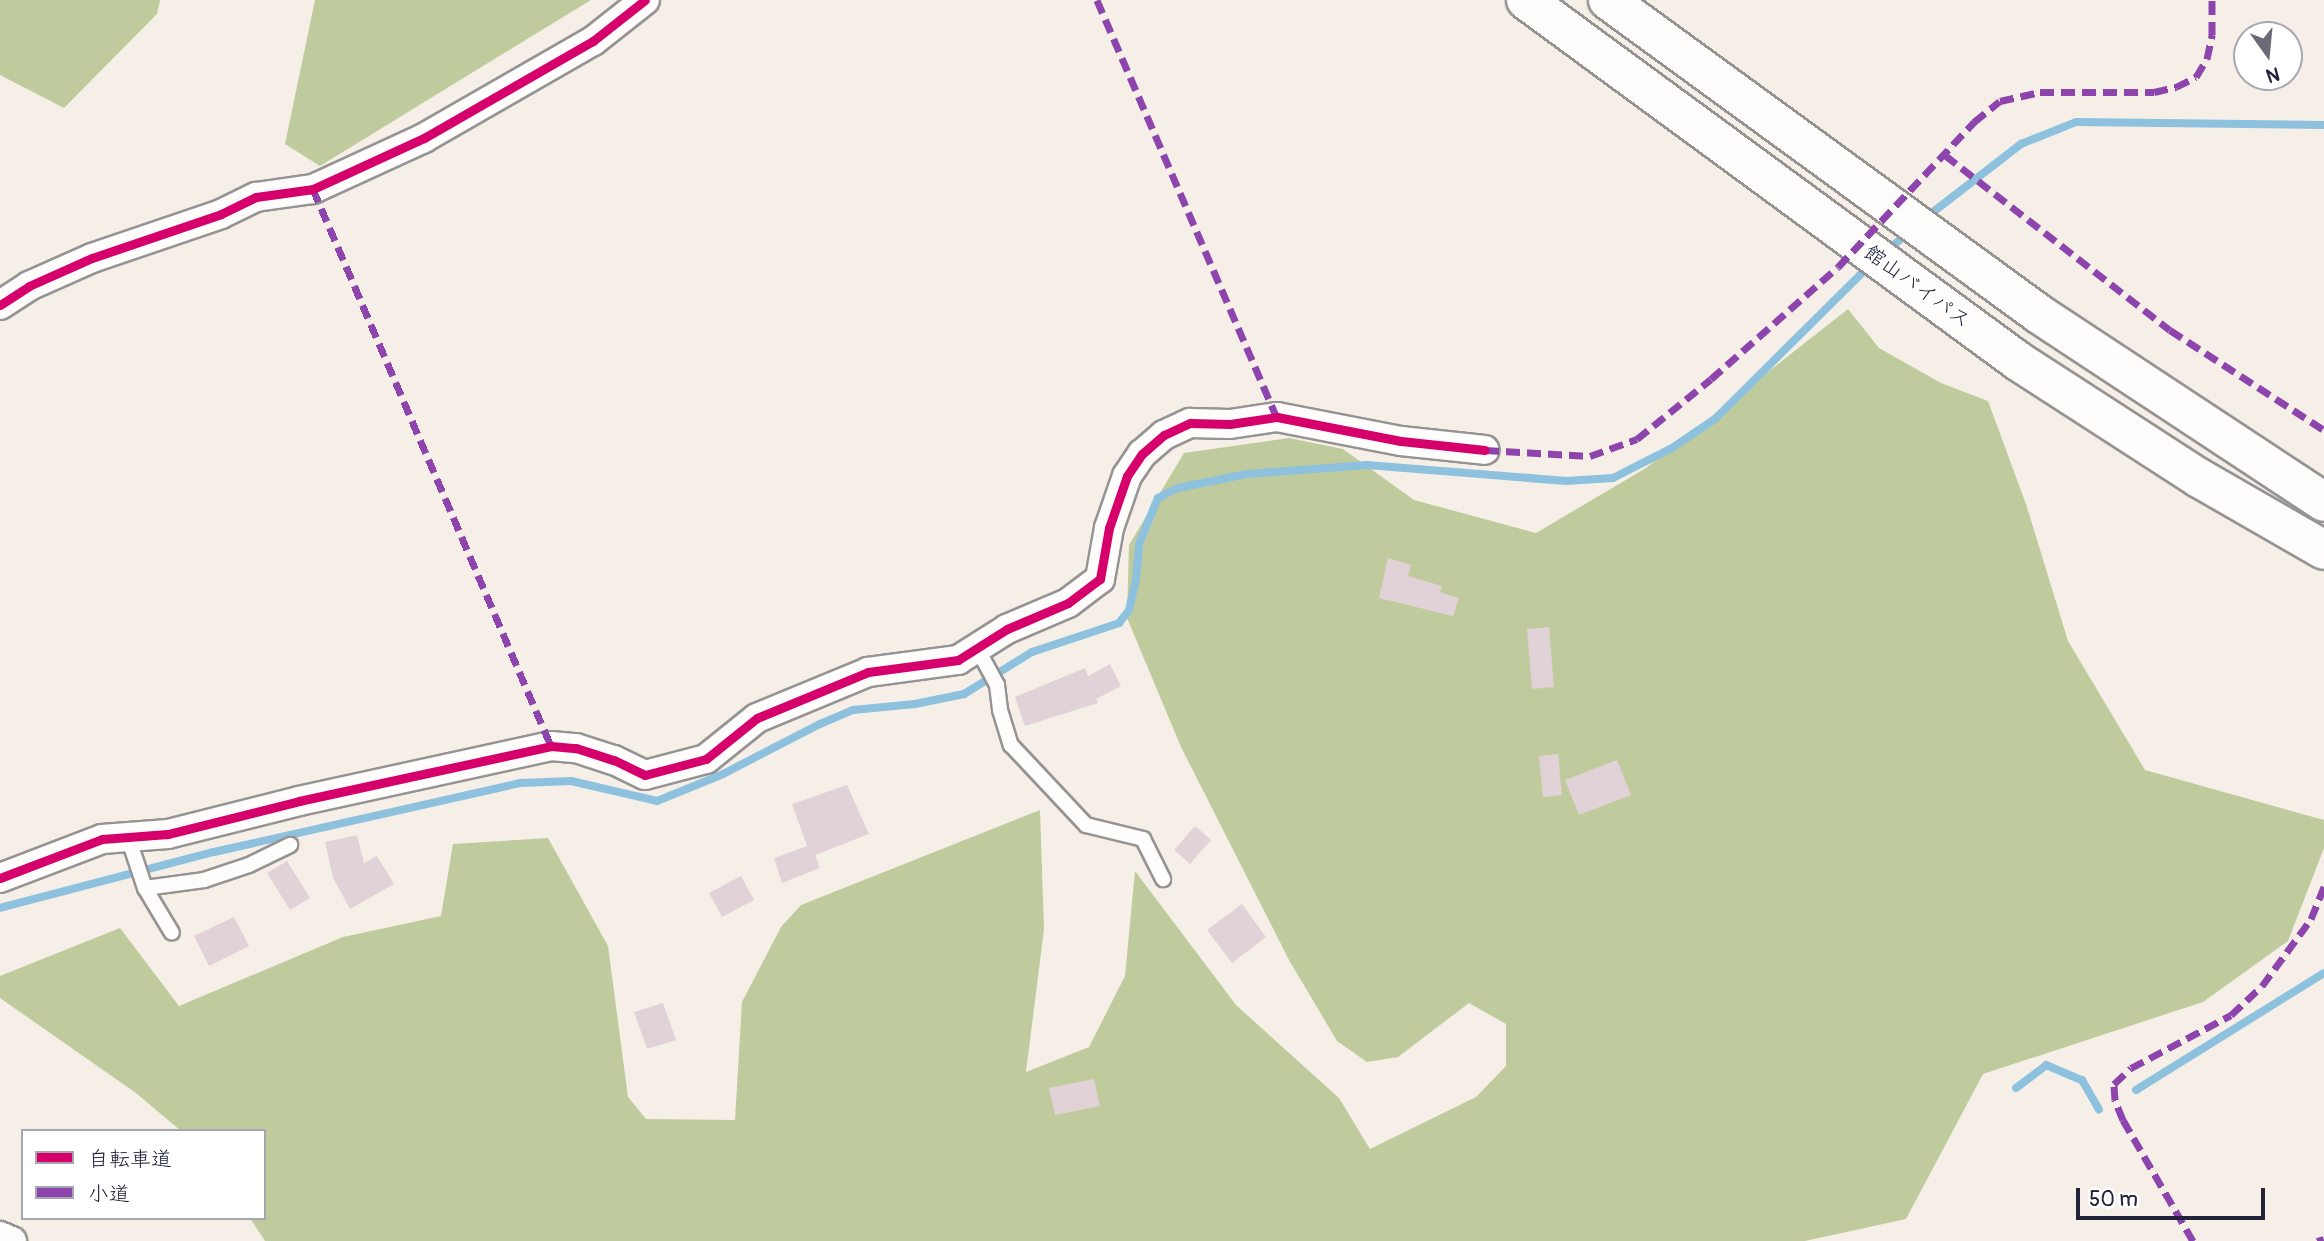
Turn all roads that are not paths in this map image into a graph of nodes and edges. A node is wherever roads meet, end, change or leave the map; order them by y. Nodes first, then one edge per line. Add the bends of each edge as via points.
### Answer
1 (645, 0) edge
2 (1527, 0) edge
3 (1608, 0) edge
4 (0, 305) edge
5 (1485, 450) dead end
6 (2324, 502) edge
7 (2324, 551) edge
8 (980, 655) junction
9 (290, 845) dead end
10 (130, 846) junction
11 (0, 878) edge
12 (1163, 879) dead end
13 (143, 884) junction
14 (172, 933) dead end
15 (0, 1236) edge
16 (12, 1241) edge

1 - 4 street via 593,41 425,138 313,189 256,197 221,214 92,258 29,286
2 - 7 highway, 館山バイパス via 2018,361 2199,478
3 - 6 highway via 1952,252
5 - 8 street via 1401,441 1278,417 1230,424 1190,423 1156,441 1126,477 1109,528 1100,579 1068,603 1007,629
8 - 10 street via 868,672 757,718 706,759 645,775 576,748 551,746 299,801
8 - 12 lane via 997,685 1011,745 1086,825 1143,839
9 - 13 lane via 204,880
10 - 11 street via 102,839
10 - 13 lane
13 - 14 lane
15 - 16 street

